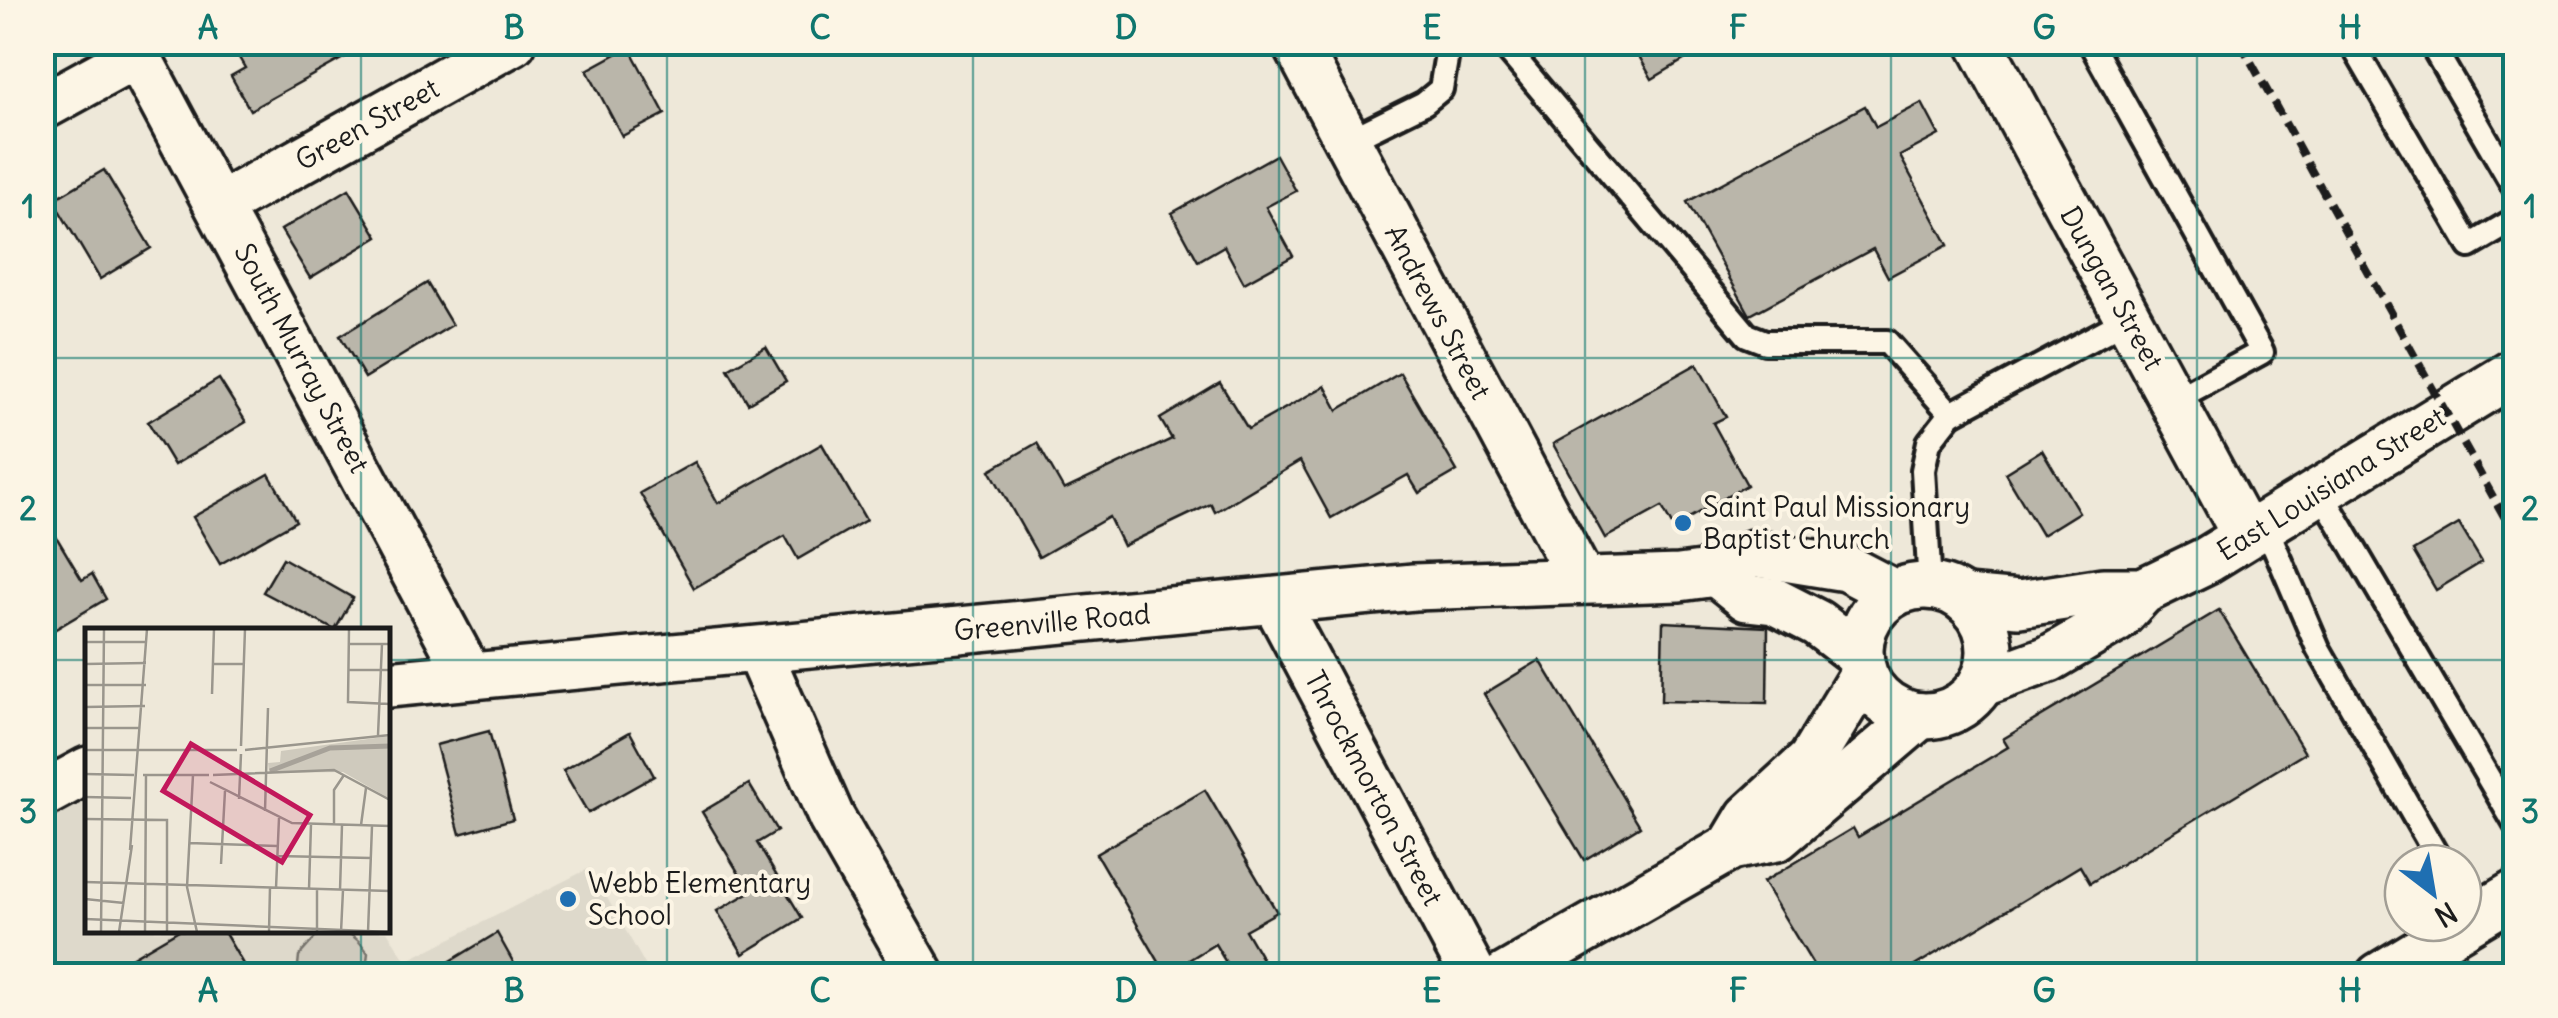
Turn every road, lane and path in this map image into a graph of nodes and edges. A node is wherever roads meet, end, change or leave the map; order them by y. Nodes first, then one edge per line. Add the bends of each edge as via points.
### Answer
1 (513, 42) edge
2 (1295, 42) edge
3 (1449, 42) edge
4 (1501, 42) edge
5 (1979, 42) edge
6 (2090, 42) edge
7 (2370, 42) edge
8 (2430, 42) edge
9 (133, 48) edge
10 (42, 106) edge
11 (1348, 141) junction
12 (2516, 190) edge
13 (221, 205) junction
14 (2516, 219) edge
15 (2128, 319) junction
16 (2516, 371) edge
17 (2174, 400) junction
18 (1951, 414) junction
19 (2318, 489) junction
20 (2254, 528) junction
21 (1716, 573) junction
22 (1582, 582) junction
23 (2143, 591) junction
24 (1930, 593) junction
25 (1274, 601) junction
26 (758, 650) junction
27 (1861, 665) junction
28 (469, 675) junction
29 (1982, 682) junction
30 (390, 684) edge
31 (1920, 716) junction
32 (85, 772) edge
33 (42, 795) edge
34 (2516, 825) edge
35 (2430, 843) edge
36 (1731, 847) junction
37 (2516, 892) edge
38 (2483, 904) edge
39 (2424, 943) edge
40 (922, 976) edge
41 (1474, 976) edge
42 (1505, 976) edge
43 (2379, 976) edge

1 - 13 street, Green Street
2 - 11 street, Andrews Street
3 - 11 lane via 1441,89
4 - 18 lane via 1747,335 1765,342 1887,342
5 - 15 street, Dungan Street
6 - 17 lane via 2262,352
7 - 14 lane via 2356,50 2470,246
8 - 12 lane
9 - 10 street
9 - 13 street, South Murray Street
11 - 22 street, Andrews Street
13 - 28 street, South Murray Street
15 - 17 street, Dungan Street
15 - 18 lane
16 - 19 street, East Louisiana Street
17 - 20 street, Dungan Street
18 - 24 lane via 1928,442 1923,470
19 - 20 street, East Louisiana Street
19 - 34 lane
20 - 23 street, East Louisiana Street
20 - 35 lane
21 - 22 street, Greenville Road
21 - 24 street, Greenville Road via 1754,553 1846,568
21 - 27 street via 1747,598 1774,601 1816,622
22 - 25 street, Greenville Road via 1414,587
23 - 24 street, East Louisiana Street via 2019,604
23 - 29 street, East Louisiana Street via 2117,619 2066,649
24 - 27 street via 1868,620
24 - 29 street via 1987,628 1990,665
25 - 26 street, Greenville Road
25 - 41 street, Throckmorton Street
26 - 28 street, Greenville Road
26 - 40 street via 831,817
27 - 31 street via 1886,704
27 - 36 street via 1812,760 1749,817
28 - 30 street, Greenville Road
29 - 31 street via 1956,708
31 - 36 street via 1790,830
32 - 33 street
36 - 42 street
37 - 38 street
39 - 43 street

